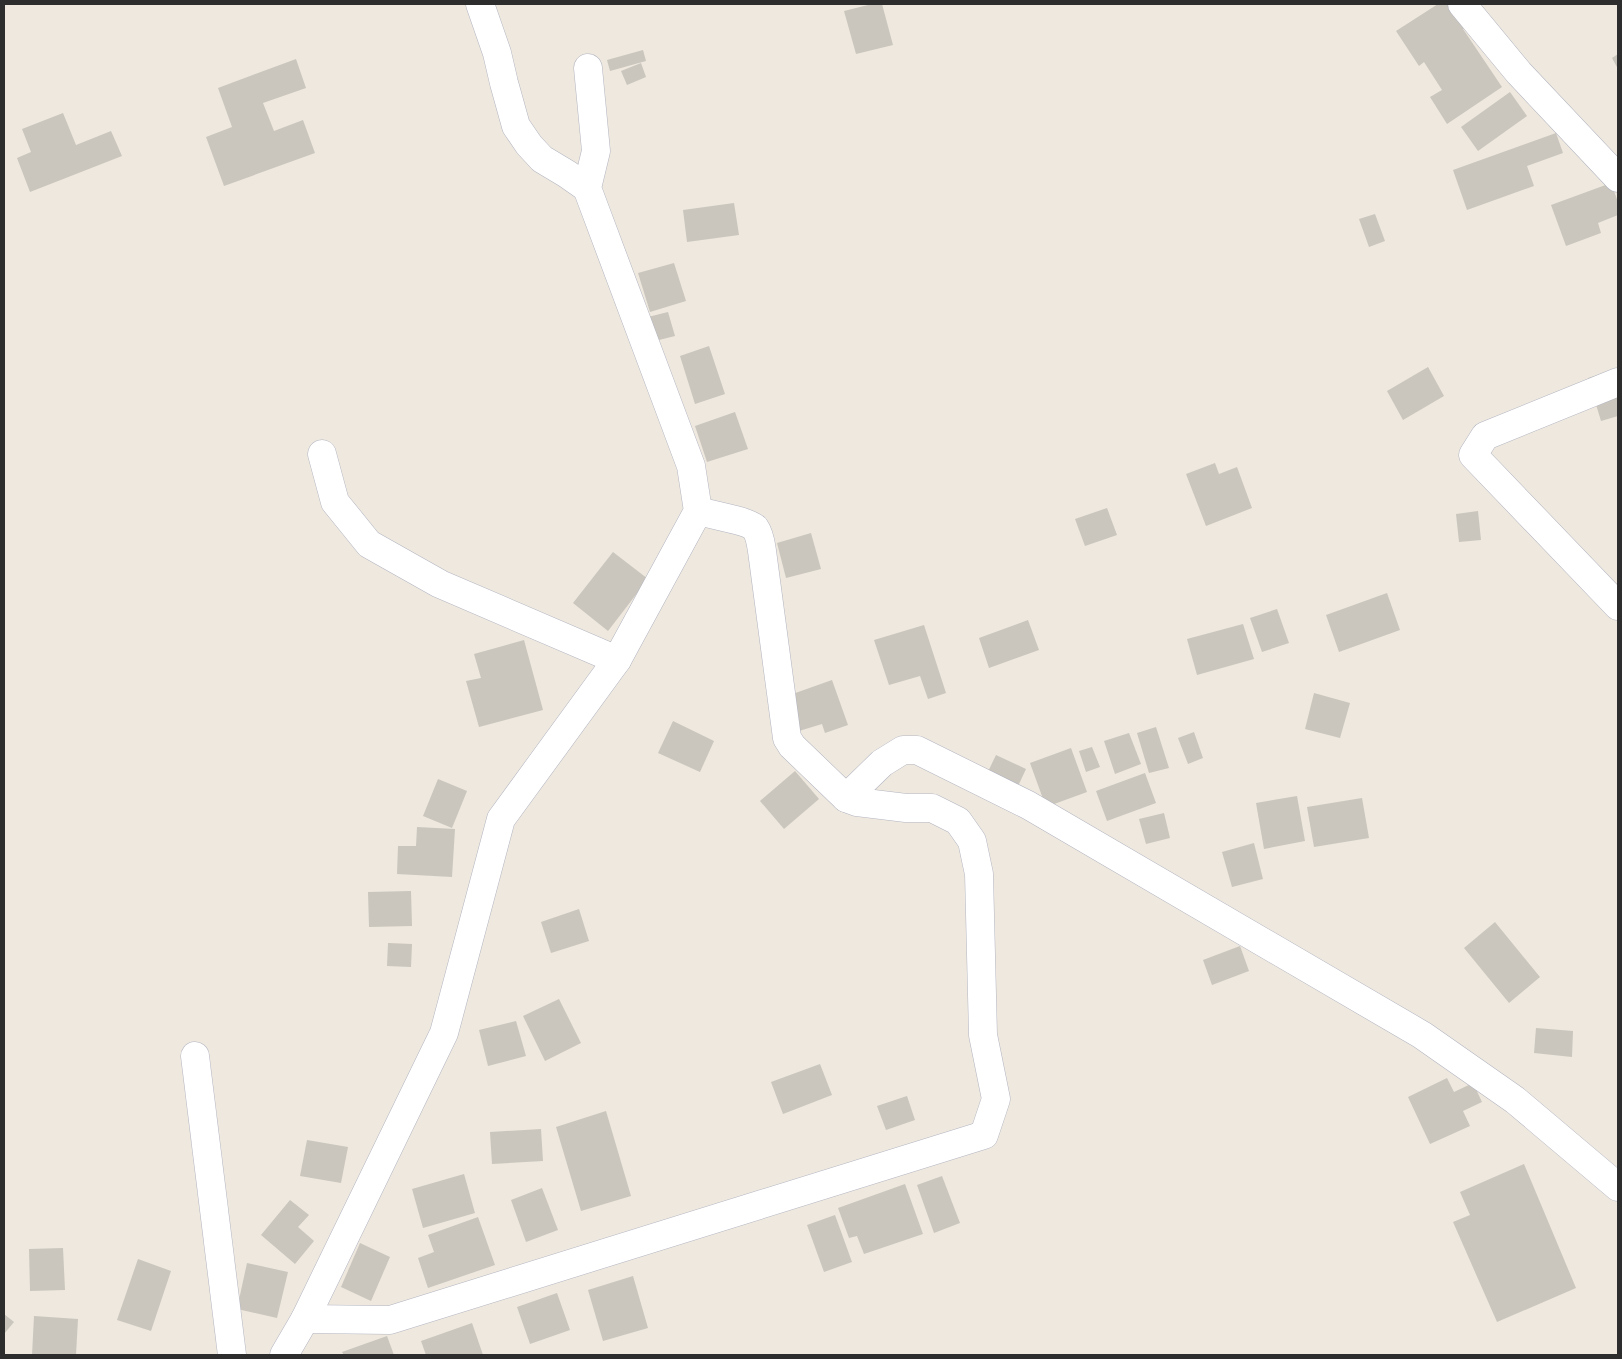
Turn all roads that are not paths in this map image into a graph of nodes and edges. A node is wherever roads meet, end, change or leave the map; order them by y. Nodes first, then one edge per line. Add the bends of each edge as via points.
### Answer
1 (480, 4) edge
2 (1462, 4) edge
3 (588, 68) dead end
4 (1618, 178) edge
5 (587, 188) junction
6 (1618, 382) edge
7 (322, 454) dead end
8 (698, 512) junction
9 (1618, 606) edge
10 (617, 660) junction
11 (846, 798) junction
12 (195, 1056) dead end
13 (1618, 1187) edge
14 (305, 1319) junction
15 (232, 1355) edge
16 (284, 1355) edge

1 - 5 street via 497,52 516,126 542,159
2 - 4 street via 1519,72
3 - 5 street via 596,151
5 - 8 street via 690,466
6 - 9 street via 1485,436 1473,455
7 - 10 street via 335,502 369,544 440,584
8 - 10 street
8 - 11 street via 745,523 754,527 759,536 787,738
10 - 14 street via 501,818 444,1033
11 - 13 street via 882,763 903,750 917,750 1028,806 1422,1035 1514,1100
11 - 14 street via 906,808 932,808 958,821 972,841 979,874 983,1035 996,1099 984,1135 390,1320
12 - 15 street
14 - 16 street

